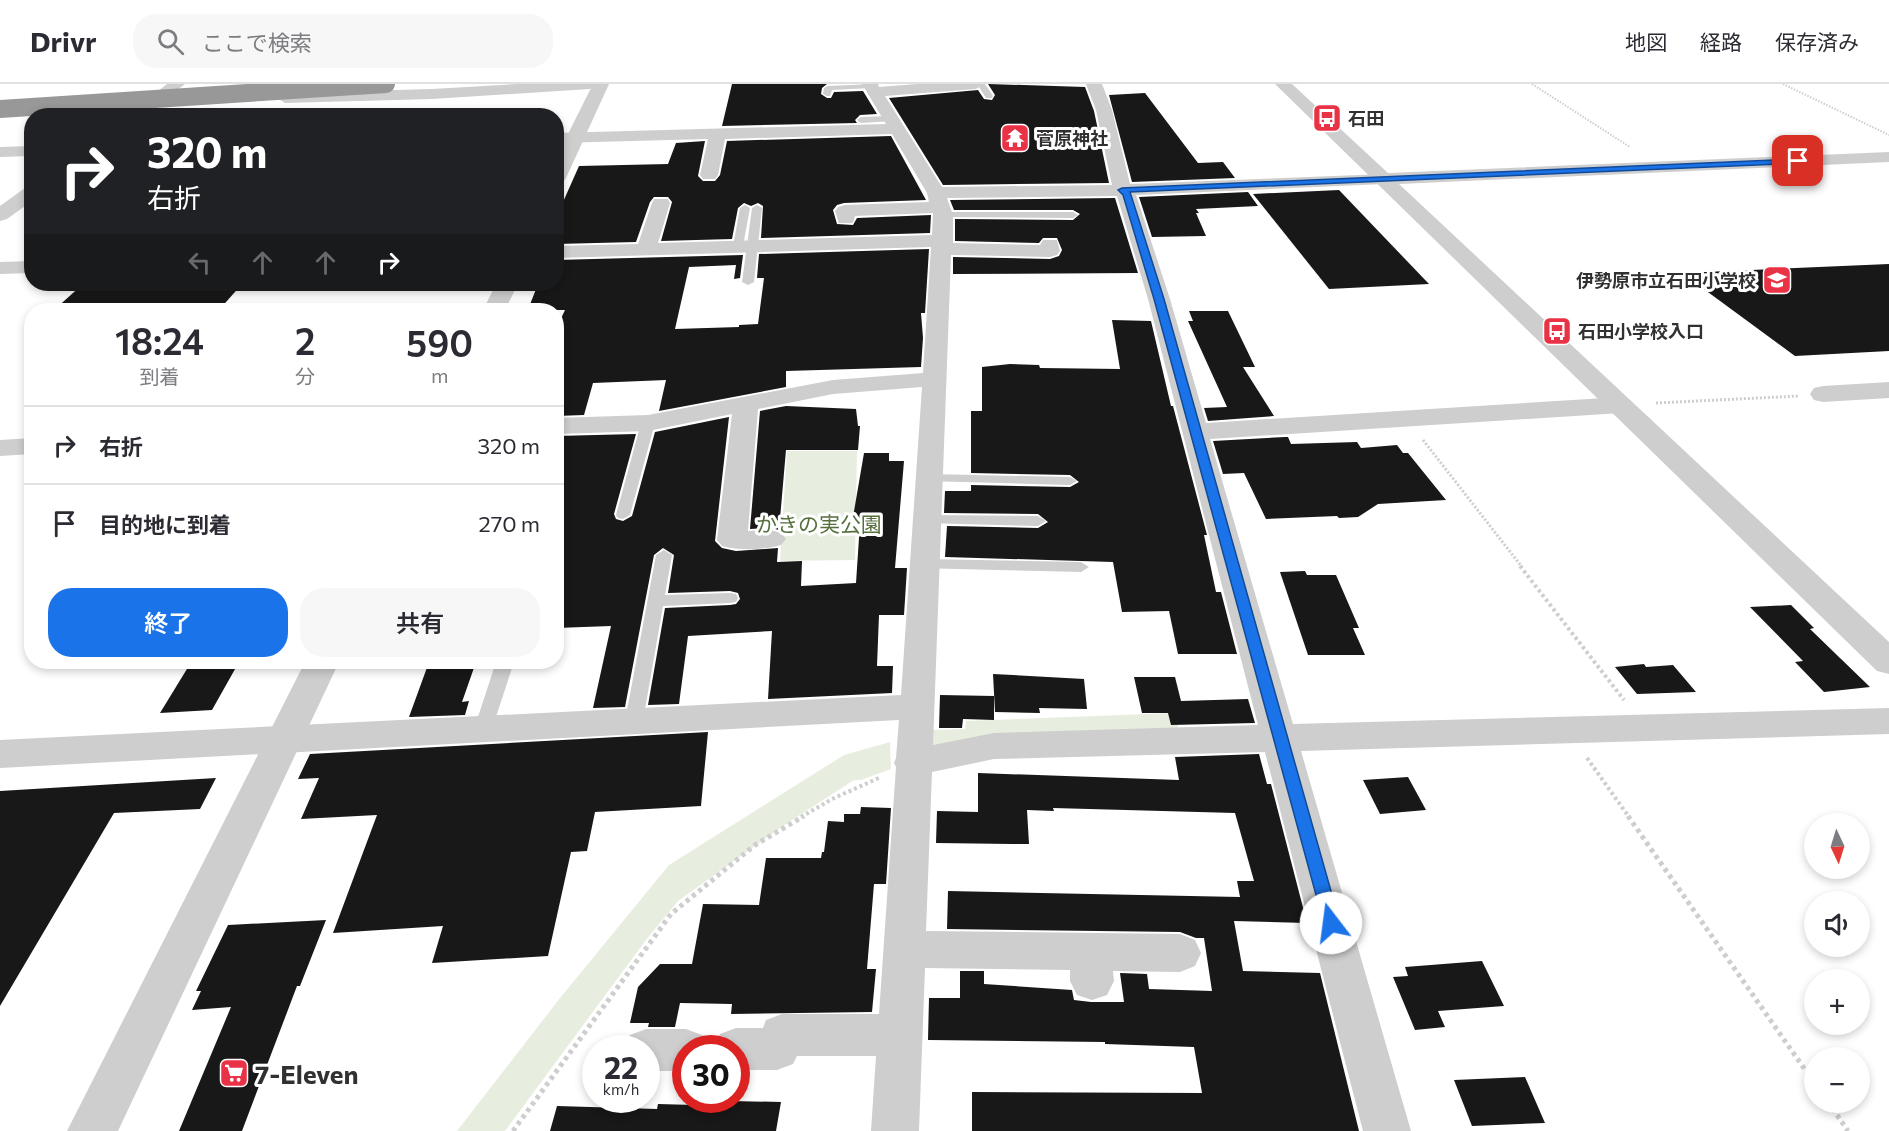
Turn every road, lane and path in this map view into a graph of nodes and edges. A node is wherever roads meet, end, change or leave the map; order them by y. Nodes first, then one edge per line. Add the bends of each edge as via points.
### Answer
1 (177, 84) edge
2 (212, 84) edge
3 (354, 84) edge
4 (386, 84) edge
5 (590, 84) edge
6 (601, 84) edge
7 (976, 84) edge
8 (981, 84) edge
9 (1094, 84) edge
10 (1283, 84) edge
11 (1532, 84) edge
12 (1783, 84) edge
13 (872, 87) edge
14 (18, 92) dead end
15 (827, 94) dead end
16 (989, 96) dead end
17 (0, 99) edge
18 (144, 108) edge
19 (173, 108) edge
20 (0, 109) edge
21 (861, 120) dead end
22 (893, 124) junction
23 (717, 134) junction
24 (1889, 135) edge
25 (564, 138) edge
26 (575, 138) junction
27 (24, 151) edge
28 (0, 152) edge
29 (1889, 157) edge
30 (564, 161) edge
31 (1662, 167) junction
32 (706, 169) dead end
33 (1383, 179) junction
34 (1122, 190) junction
35 (24, 198) edge
36 (940, 205) junction
37 (664, 207) dead end
38 (746, 208) dead end
39 (757, 208) dead end
40 (844, 212) dead end
41 (0, 215) edge
42 (1072, 215) dead end
43 (943, 245) junction
44 (745, 246) junction
45 (646, 249) junction
46 (1050, 251) dead end
47 (564, 252) edge
48 (24, 267) edge
49 (0, 268) edge
50 (748, 282) dead end
51 (935, 379) junction
52 (1889, 390) edge
53 (1823, 394) joint
54 (746, 405) junction
55 (1621, 405) junction
56 (1407, 420) junction
57 (648, 423) junction
58 (564, 426) edge
59 (1195, 432) junction
60 (24, 446) edge
61 (0, 448) edge
62 (930, 478) junction
63 (1070, 481) dead end
64 (623, 515) dead end
65 (927, 520) junction
66 (1038, 521) dead end
67 (771, 538) dead end
68 (664, 555) dead end
69 (924, 564) junction
70 (1081, 567) dead end
71 (730, 598) dead end
72 (655, 601) junction
73 (1889, 662) edge
74 (319, 669) edge
75 (503, 669) edge
76 (915, 707) junction
77 (634, 721) junction
78 (1889, 721) edge
79 (483, 729) junction
80 (1646, 729) junction
81 (1568, 731) junction
82 (1281, 738) junction
83 (284, 739) junction
84 (0, 754) edge
85 (912, 763) junction
86 (903, 949) junction
87 (1180, 953) dead end
88 (899, 1035) junction
89 (750, 1049) edge
90 (1804, 1068) edge
91 (1836, 1113) edge
92 (92, 1131) edge
93 (513, 1131) edge
94 (895, 1131) edge
95 (1387, 1131) edge
96 (1848, 1131) edge

1 - 18 street
2 - 14 highway
3 - 17 highway, bridge
4 - 20 highway, bridge
5 - 19 street via 282,98
6 - 26 street
7 - 13 street
8 - 16 lane
9 - 34 street via 1104,110
10 - 33 street
11 - 31 path
12 - 24 path
13 - 15 lane via 828,88
13 - 22 street
21 - 22 lane
22 - 23 street
22 - 36 street
23 - 26 street
23 - 32 street
25 - 26 street
26 - 30 street
27 - 28 street
29 - 31 street
31 - 33 street
33 - 34 street
33 - 55 street
34 - 36 street
34 - 59 street via 1156,288
35 - 41 street
36 - 40 street
36 - 42 lane
36 - 43 street
37 - 45 street
38 - 44 lane
39 - 44 lane
43 - 44 street
43 - 46 street
43 - 51 street
44 - 45 street
44 - 50 lane
45 - 47 street
48 - 49 street
51 - 54 street via 833,387
51 - 62 street
52 - 53 street
53 - 55 path
54 - 57 street
54 - 67 street via 732,540
55 - 56 street
55 - 73 street
56 - 59 street
56 - 80 path
57 - 58 street
57 - 64 lane
59 - 82 street
60 - 61 street
62 - 63 lane
62 - 65 street
65 - 66 lane
65 - 69 street
68 - 72 lane
69 - 70 lane
69 - 76 street
71 - 72 lane
72 - 77 lane
74 - 83 street
75 - 79 lane
76 - 77 street
76 - 85 street
77 - 79 street
78 - 80 street
79 - 83 street
80 - 81 street
81 - 82 street
81 - 90 path
82 - 85 street via 994,746
82 - 95 street
83 - 84 street
83 - 92 street
85 - 86 street
85 - 93 path via 832,799 755,845 671,914
86 - 87 street via 1091,967
86 - 88 street
88 - 89 street via 782,1035 777,1049
88 - 94 street
91 - 96 path

